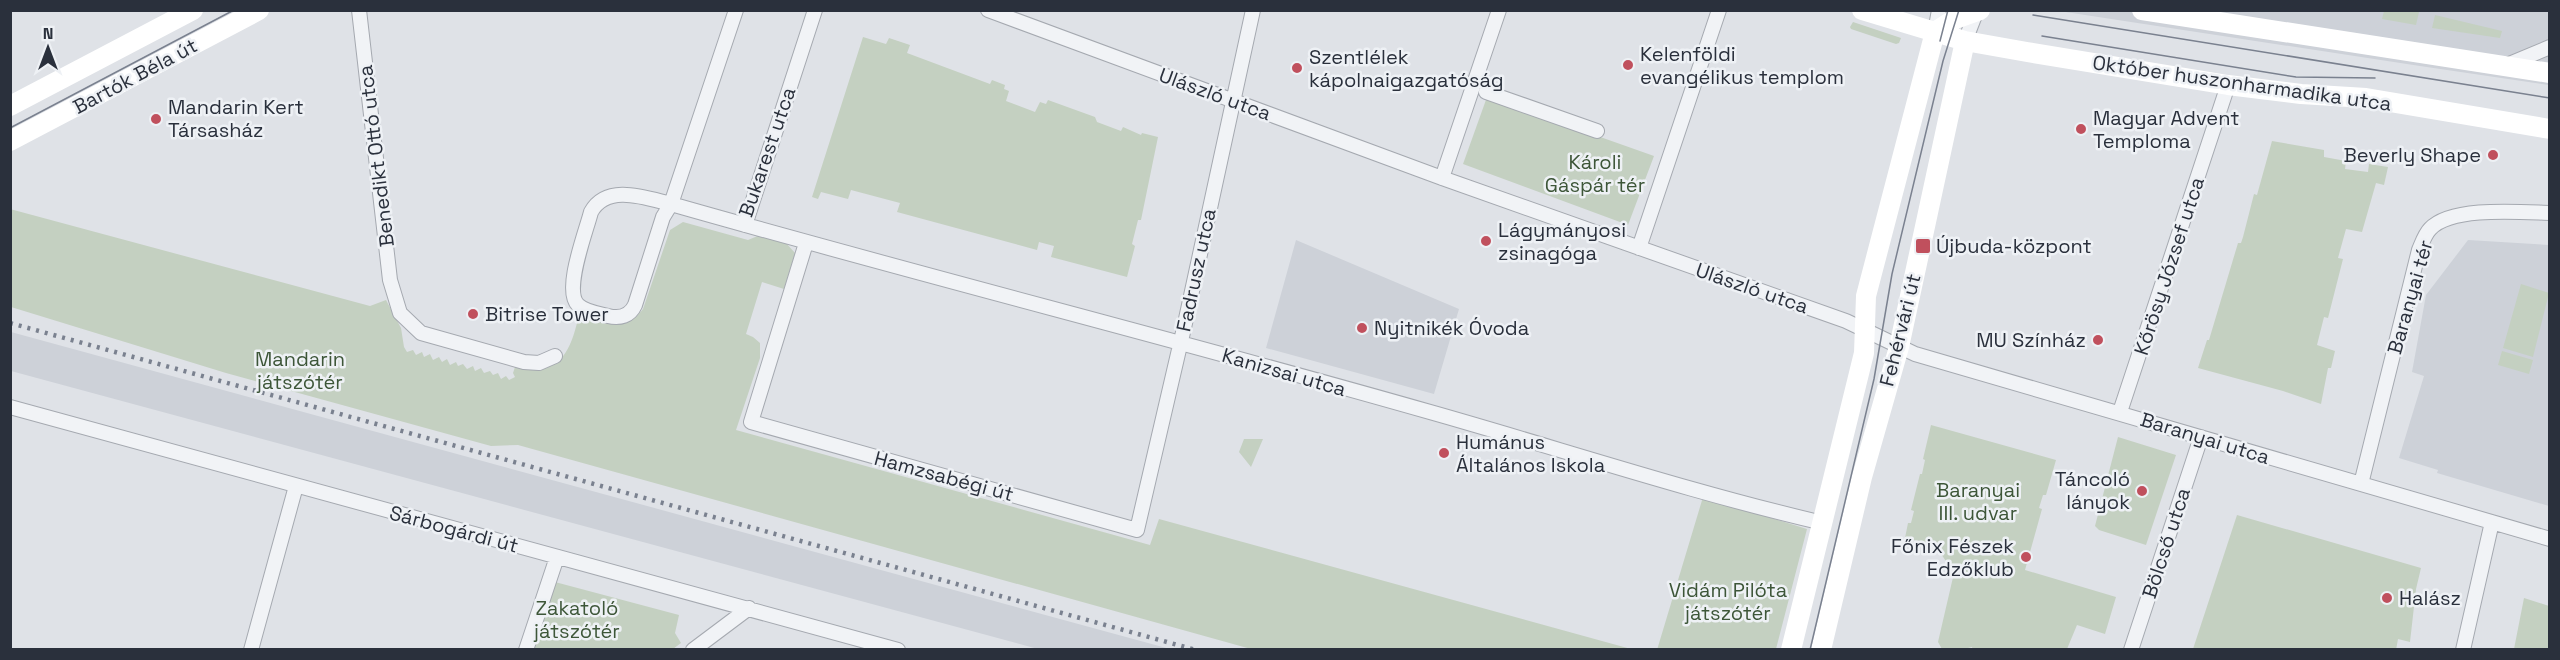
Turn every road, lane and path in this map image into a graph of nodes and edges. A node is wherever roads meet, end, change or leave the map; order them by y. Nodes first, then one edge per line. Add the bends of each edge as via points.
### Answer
1 (259, 10) edge
2 (360, 10) edge
3 (736, 10) edge
4 (815, 10) edge
5 (988, 10) edge
6 (1253, 10) edge
7 (1499, 10) edge
8 (1719, 10) edge
9 (1862, 10) edge
10 (1939, 10) edge
11 (2142, 10) edge
12 (189, 11) edge
13 (1978, 11) edge
14 (1935, 32) junction
15 (1965, 41) junction
16 (2550, 47) edge
17 (2505, 66) junction
18 (2550, 73) edge
19 (2228, 85) junction
20 (1486, 92) dead end
21 (1232, 101) junction
22 (10, 106) edge
23 (2550, 129) edge
24 (1597, 131) dead end
25 (10, 141) edge
26 (1442, 178) junction
27 (671, 204) junction
28 (2550, 213) edge
29 (744, 225) junction
30 (806, 243) junction
31 (1639, 249) junction
32 (1864, 330) junction
33 (1181, 342) junction
34 (1899, 347) junction
35 (555, 356) dead end
36 (10, 407) edge
37 (2120, 412) junction
38 (2201, 437) junction
39 (2361, 484) junction
40 (296, 486) junction
41 (2492, 522) junction
42 (1823, 523) junction
43 (1137, 530) joint
44 (2550, 539) edge
45 (557, 557) junction
46 (749, 608) junction
47 (896, 649) edge
48 (251, 650) edge
49 (526, 650) edge
50 (693, 650) edge
51 (1791, 650) edge
52 (1821, 650) edge
53 (2131, 650) edge
54 (2463, 650) edge

1 - 25 main road, Bartók Béla út
2 - 35 street, Benedikt Ottó utca via 390,280 400,313 421,333 524,362 539,363
3 - 27 street, Bukarest utca
4 - 29 street, Bukarest utca
5 - 21 street, Ulászló utca
6 - 21 street, Fadrusz utca
7 - 26 street
8 - 31 street
9 - 14 main road, Október huszonharmadika utca
10 - 14 street, Fehérvári út
11 - 17 main road
12 - 22 main road, Bartók Béla út
13 - 14 main road
13 - 15 street, Fehérvári út
14 - 15 main road, Október huszonharmadika utca
14 - 32 main road, Fehérvári út via 1866,296
15 - 19 main road, Október huszonharmadika utca
15 - 34 main road, Fehérvári út
16 - 17 street
17 - 18 main road
19 - 23 main road, Október huszonharmadika utca via 2366,98
19 - 37 street, Kőrösy József utca
20 - 24 street
21 - 26 street, Ulászló utca
21 - 33 street, Fadrusz utca
26 - 31 street
27 - 27 street, Bukarest utca via 614,195 597,202 573,281 576,304 613,317 632,311 663,217
27 - 29 street, Bukarest utca
28 - 39 street, Baranyai tér via 2458,215 2430,229 2419,250
29 - 30 street, Kanizsai utca
30 - 33 street, Kanizsai utca
30 - 43 street, Hamzsabégi út via 751,422
31 - 32 street, Ulászló utca
32 - 34 street, Baranyai utca
32 - 42 main road, Fehérvári út via 1864,353
33 - 42 street, Kanizsai utca via 1606,465
33 - 43 street, Fadrusz utca
34 - 37 street, Baranyai utca
34 - 52 main road, Fehérvári út via 1862,477
36 - 40 street, Sárbogárdi út
37 - 38 street, Baranyai utca
38 - 39 street, Baranyai utca
38 - 53 street, Bölcső utca
39 - 41 street, Baranyai utca
40 - 45 street, Sárbogárdi út
40 - 48 street
41 - 44 street, Baranyai utca
41 - 54 street
42 - 51 main road, Fehérvári út
45 - 46 street, Sárbogárdi út
45 - 49 street
46 - 47 street, Sárbogárdi út
46 - 50 street

